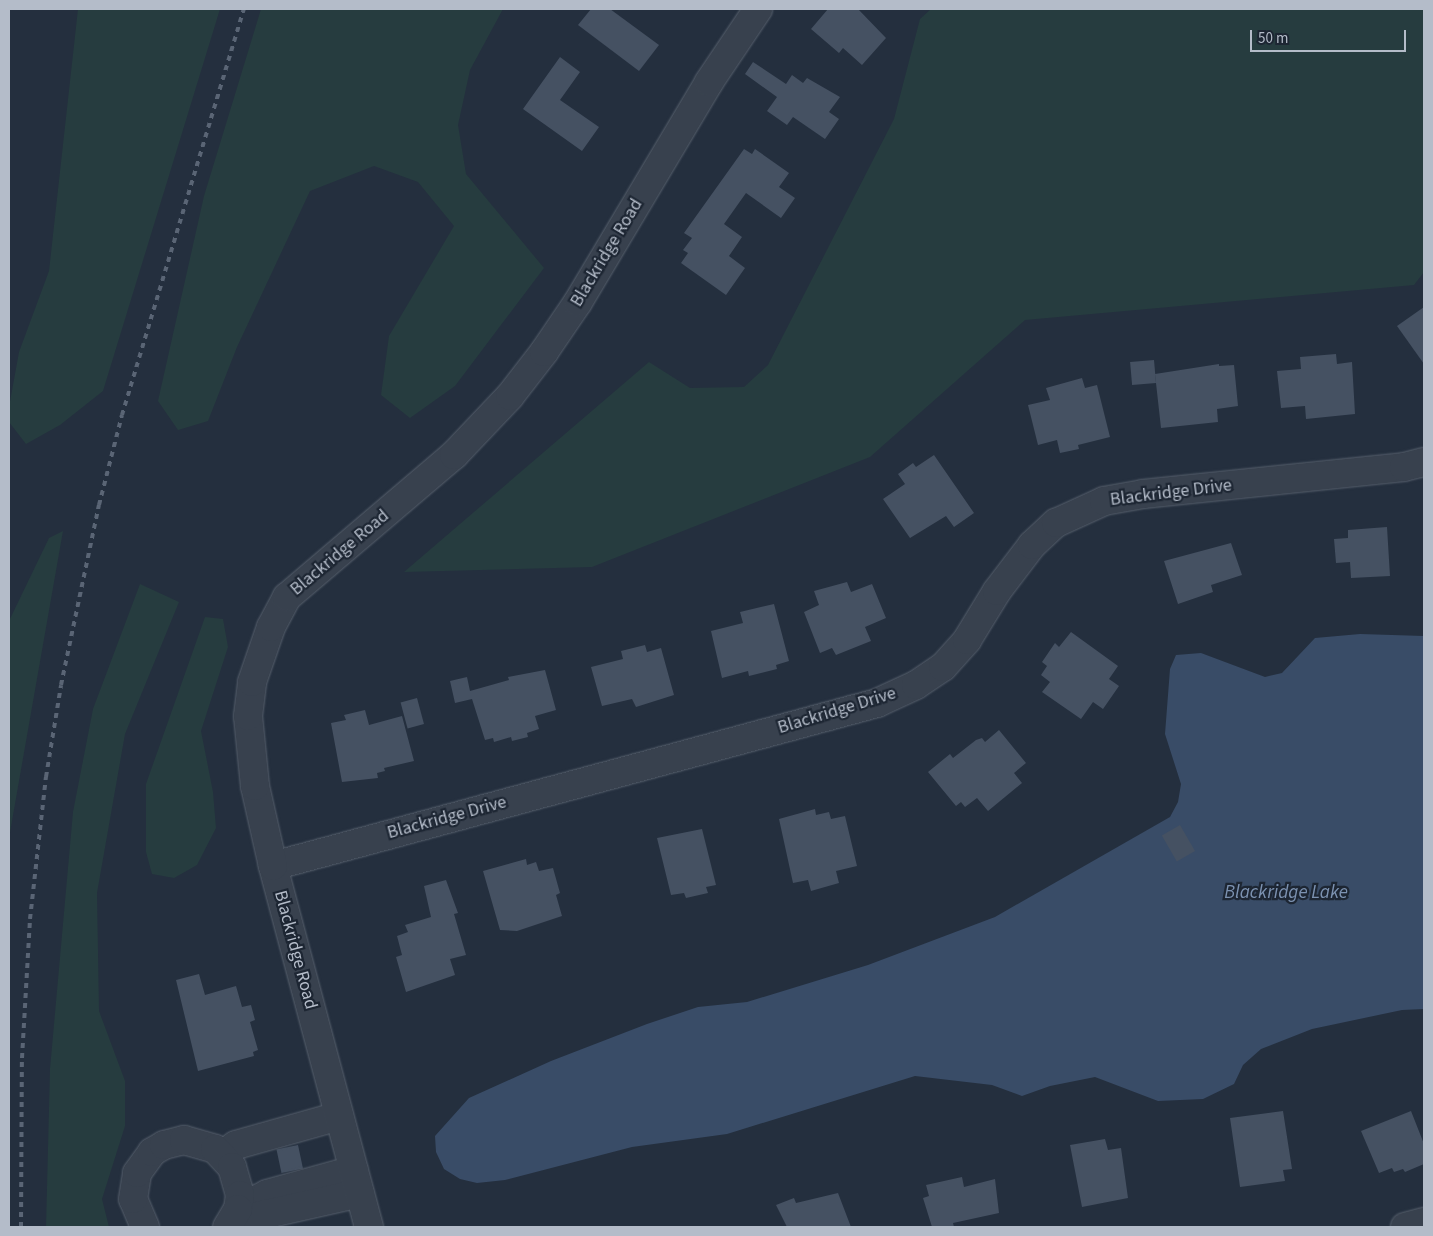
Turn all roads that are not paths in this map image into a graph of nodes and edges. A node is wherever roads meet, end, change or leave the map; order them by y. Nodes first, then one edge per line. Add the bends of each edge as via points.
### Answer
1 (758, 9) edge
2 (1424, 462) edge
3 (273, 866) junction
4 (339, 1116) junction
5 (223, 1155) junction
6 (357, 1182) junction
7 (232, 1220) edge
8 (1424, 1222) edge
9 (145, 1227) edge
10 (370, 1227) edge
11 (1405, 1227) edge

1 - 3 street, Blackridge Road via 709,82 578,302 510,396 417,490 323,563 287,596 261,653 252,682 248,716 255,786
2 - 3 street, Blackridge Drive via 1404,468 1143,494 1104,501 1056,523 1032,545 997,591 967,640 942,667 916,685 877,703
3 - 4 street, Blackridge Road
4 - 5 street via 236,1145
4 - 6 street, Blackridge Road
5 - 7 street via 238,1180
5 - 9 street via 205,1144 184,1140 152,1152 136,1173 133,1186 136,1212
6 - 7 street via 267,1194
6 - 10 street, Blackridge Road
8 - 11 street

